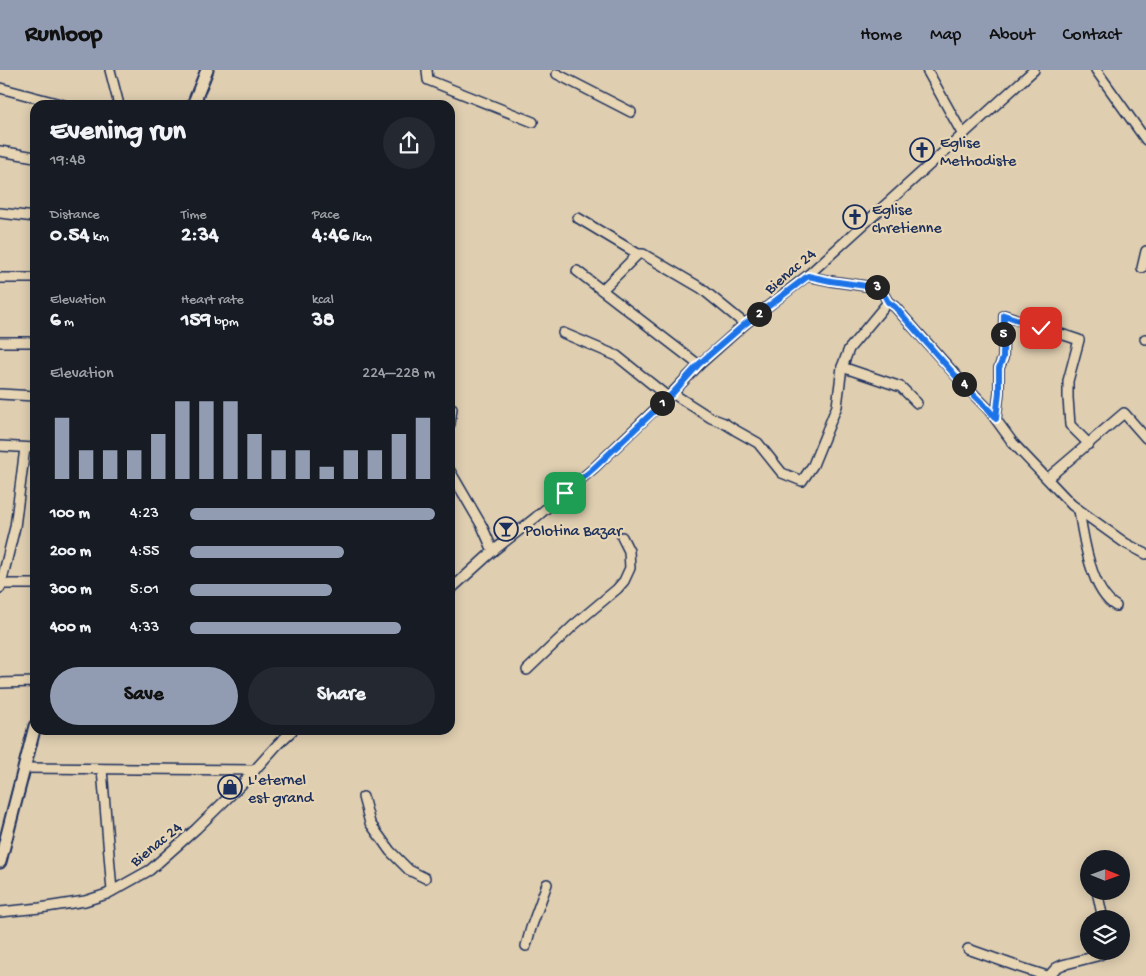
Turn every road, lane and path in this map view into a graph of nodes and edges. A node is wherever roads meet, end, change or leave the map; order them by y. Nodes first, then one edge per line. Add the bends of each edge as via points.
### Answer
1 (110, 70) edge
2 (207, 70) edge
3 (428, 70) edge
4 (927, 70) edge
5 (1034, 70) edge
6 (1096, 70) edge
7 (557, 74) dead end
8 (0, 88) edge
9 (45, 100) edge
10 (118, 100) edge
11 (195, 100) edge
12 (631, 112) dead end
13 (533, 122) dead end
14 (963, 135) junction
15 (1146, 140) edge
16 (0, 151) edge
17 (30, 155) edge
18 (0, 213) edge
19 (30, 216) edge
20 (578, 218) dead end
21 (1146, 252) edge
22 (638, 254) junction
23 (1142, 268) dead end
24 (577, 271) dead end
25 (808, 276) junction
26 (0, 278) edge
27 (30, 278) edge
28 (602, 290) junction
29 (888, 302) junction
30 (745, 324) junction
31 (564, 333) dead end
32 (0, 342) edge
33 (30, 342) edge
34 (699, 364) junction
35 (842, 367) junction
36 (0, 394) edge
37 (670, 395) junction
38 (30, 396) edge
39 (917, 403) dead end
40 (996, 419) junction
41 (1146, 438) edge
42 (1089, 444) junction
43 (0, 446) edge
44 (25, 448) junction
45 (30, 448) edge
46 (1048, 478) junction
47 (455, 480) edge
48 (1079, 510) junction
49 (622, 537) dead end
50 (493, 552) junction
51 (1146, 554) edge
52 (30, 584) edge
53 (0, 586) edge
54 (455, 586) edge
55 (1116, 606) dead end
56 (526, 670) dead end
57 (30, 682) edge
58 (0, 683) edge
59 (33, 735) edge
60 (288, 735) edge
61 (24, 768) junction
62 (102, 769) junction
63 (255, 770) junction
64 (363, 797) dead end
65 (0, 862) edge
66 (425, 878) dead end
67 (547, 884) dead end
68 (112, 891) junction
69 (0, 912) edge
70 (526, 946) dead end
71 (968, 949) dead end
72 (1083, 960) edge
73 (1048, 976) edge

1 - 10 street
2 - 11 main road
3 - 13 street via 428,80
4 - 14 street
5 - 14 street, Bienac 24
6 - 15 street
7 - 12 street
8 - 9 street
14 - 25 street, Bienac 24
16 - 17 street
18 - 19 street
20 - 22 street
21 - 23 street
22 - 28 street
22 - 30 street via 701,288
24 - 28 street
25 - 29 street via 880,288
25 - 30 street, Bienac 24
26 - 27 street
28 - 34 street
29 - 35 street via 849,349
29 - 40 street
30 - 34 street, Bienac 24
31 - 37 street via 617,356
32 - 33 street
34 - 37 street, Bienac 24
35 - 37 street via 837,406 813,465 802,481 782,473 758,443
35 - 39 street via 901,387
36 - 38 street
37 - 50 street, Bienac 24 via 594,468
40 - 42 street via 1004,315 1079,340 1068,381 1070,425
40 - 46 street via 1013,443
41 - 42 street via 1124,413
42 - 46 street
43 - 44 street
44 - 45 street
44 - 53 street via 15,527
46 - 48 street
47 - 50 street
48 - 51 street
48 - 55 street via 1098,586
49 - 56 street via 629,551 630,568 624,581
50 - 54 street, Bienac 24
52 - 53 street
57 - 58 street
59 - 61 main road
60 - 63 street, Bienac 24
61 - 62 street
61 - 65 main road
62 - 63 street
62 - 68 street
63 - 68 street, Bienac 24 via 150,870
64 - 66 street via 370,822 390,851 409,870
67 - 70 street
68 - 69 street, Bienac 24 via 85,901
71 - 73 street
72 - 73 street via 1056,968

